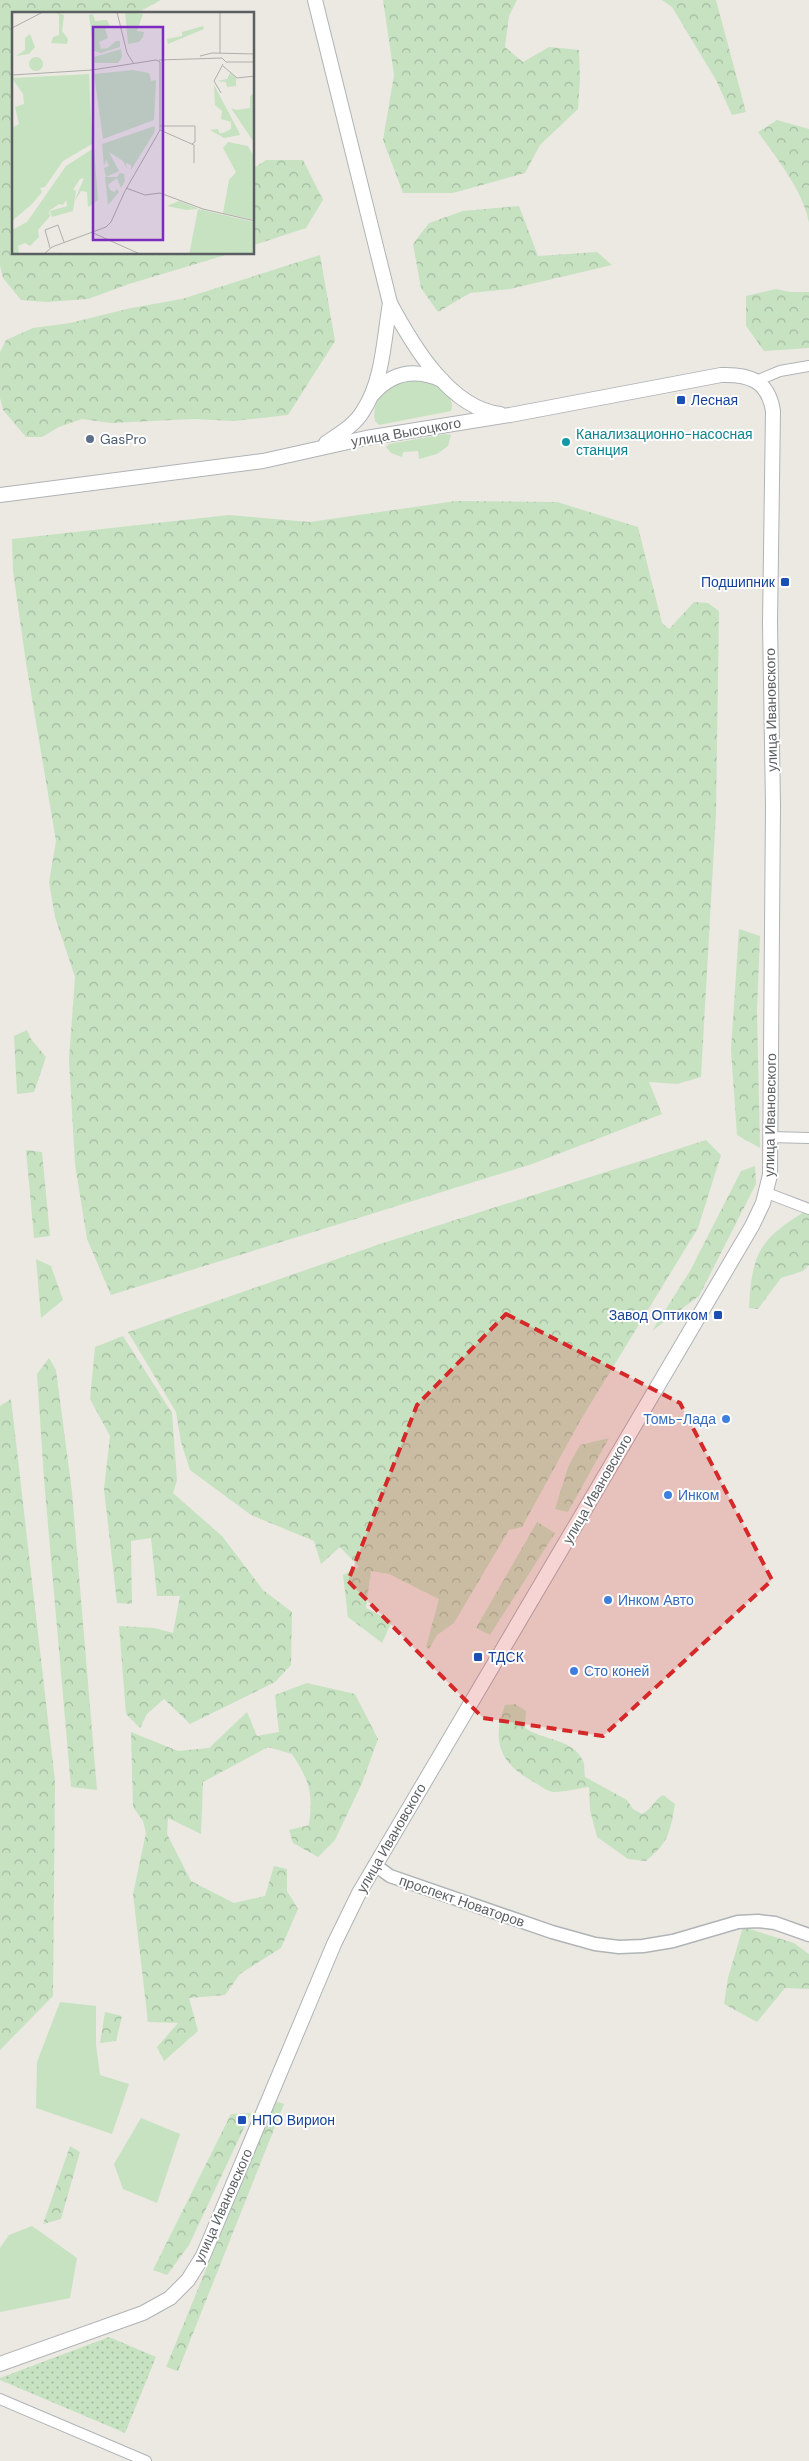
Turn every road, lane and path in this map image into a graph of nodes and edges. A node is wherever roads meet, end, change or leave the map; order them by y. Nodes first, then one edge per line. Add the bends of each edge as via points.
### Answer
1 (315, 0) edge
2 (390, 303) junction
3 (809, 366) edge
4 (756, 381) junction
5 (446, 384) junction
6 (371, 397) junction
7 (363, 412) junction
8 (510, 415) junction
9 (466, 422) junction
10 (366, 438) junction
11 (319, 448) junction
12 (0, 495) edge
13 (770, 1137) junction
14 (809, 1138) edge
15 (767, 1193) junction
16 (809, 1208) edge
17 (374, 1865) junction
18 (809, 1935) edge
19 (0, 2364) edge
20 (0, 2400) edge
21 (146, 2461) edge

1 - 2 main road
2 - 5 main road via 410,340
2 - 6 main road
3 - 4 street via 780,371
4 - 8 main road, улица Высоцкого via 749,376 721,375
4 - 13 main road, улица Ивановского via 772,401 774,424 770,623 773,806
5 - 6 main road via 431,375 403,373 381,385
5 - 8 main road via 471,405 488,412
5 - 9 main road via 458,400
6 - 7 main road
7 - 10 main road
7 - 11 main road via 346,430
8 - 9 main road, улица Высоцкого
9 - 10 main road, улица Высоцкого
10 - 11 main road, улица Высоцкого
11 - 12 main road, улица Высоцкого via 254,462
13 - 14 street
13 - 15 main road, улица Ивановского
15 - 16 street
15 - 17 main road, улица Ивановского via 752,1226
17 - 18 street, проспект Новаторов via 390,1876 594,1944 643,1946 758,1920
17 - 19 main road, улица Ивановского via 334,1944 203,2256 188,2280 170,2298 143,2313
20 - 21 street

